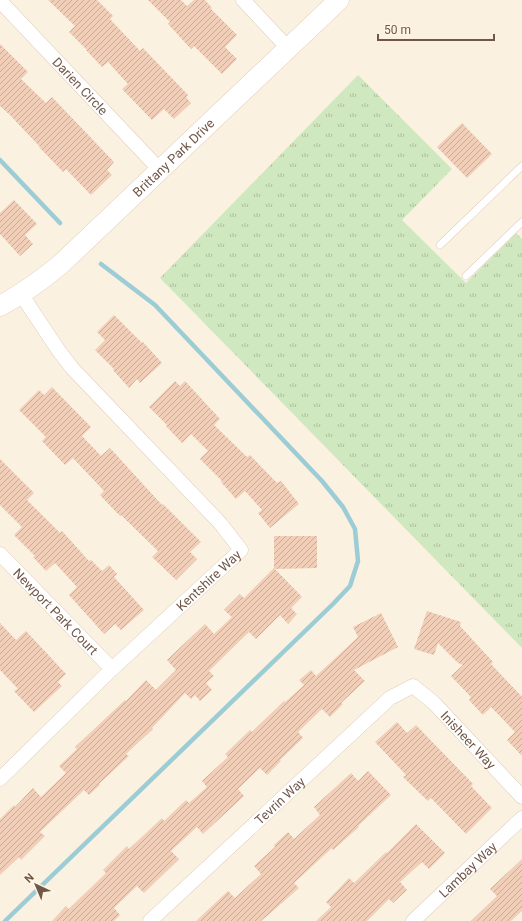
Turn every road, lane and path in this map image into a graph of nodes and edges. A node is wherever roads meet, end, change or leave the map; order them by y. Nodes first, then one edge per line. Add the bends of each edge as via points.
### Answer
1 (243, 0) edge
2 (339, 0) edge
3 (0, 2) edge
4 (288, 48) junction
5 (522, 166) edge
6 (160, 170) junction
7 (522, 222) edge
8 (440, 244) dead end
9 (466, 276) dead end
10 (21, 294) junction
11 (0, 306) edge
12 (0, 554) edge
13 (112, 669) junction
14 (413, 686) joint
15 (0, 779) edge
16 (522, 797) edge
17 (522, 818) edge
18 (150, 921) edge
19 (413, 921) edge

1 - 4 street
2 - 4 street, Brittany Park Drive
3 - 6 street, Darien Circle
4 - 6 street, Brittany Park Drive
5 - 8 lane
6 - 10 street, Brittany Park Drive via 61,264
7 - 9 lane
10 - 11 street, Brittany Park Drive
10 - 13 street, Kentshire Way via 72,368 220,523 241,550
12 - 13 street, Newport Park Court
13 - 15 street, Kentshire Way
14 - 16 street, Inisheer Way via 434,703
14 - 18 street, Tevrin Way via 390,698
17 - 19 street, Lambay Way

